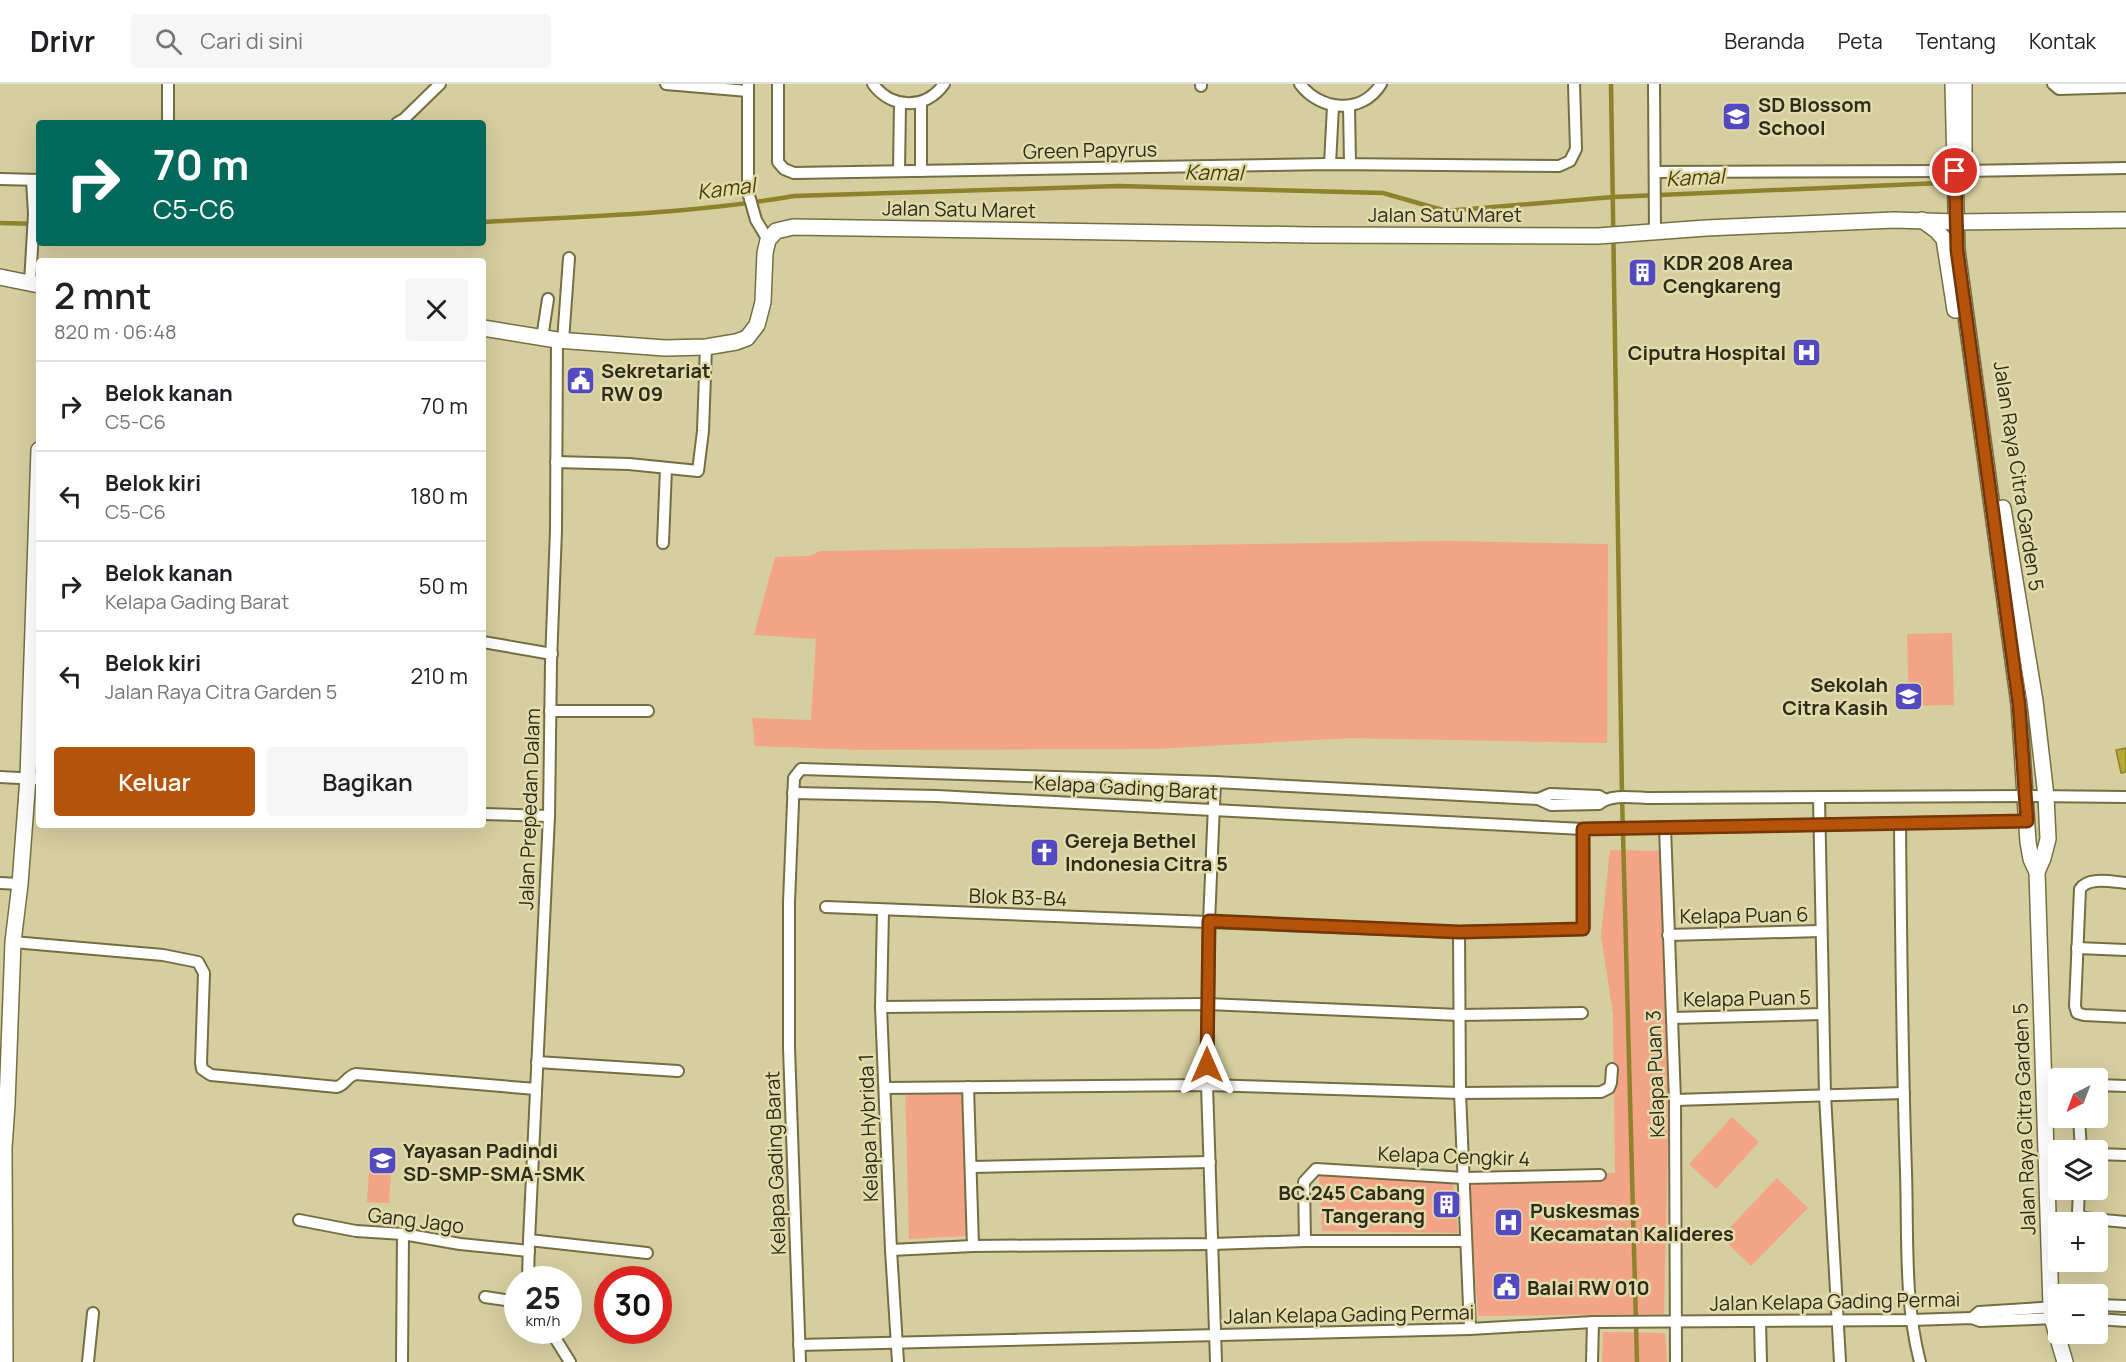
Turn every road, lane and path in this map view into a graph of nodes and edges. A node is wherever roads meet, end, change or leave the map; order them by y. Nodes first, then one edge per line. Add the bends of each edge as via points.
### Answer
1 (168, 84) edge
2 (440, 84) edge
3 (666, 84) edge
4 (778, 84) edge
5 (873, 84) edge
6 (944, 84) edge
7 (1300, 84) edge
8 (1381, 84) edge
9 (1574, 84) edge
10 (1654, 84) edge
11 (1953, 84) edge
12 (1964, 84) edge
13 (2054, 85) edge
14 (2126, 87) edge
15 (748, 88) edge
16 (921, 102) junction
17 (900, 103) junction
18 (1333, 106) junction
19 (1349, 106) junction
20 (168, 120) edge
21 (402, 120) edge
22 (1330, 164) junction
23 (1350, 164) junction
24 (2126, 168) edge
25 (899, 171) junction
26 (921, 171) junction
27 (1959, 171) junction
28 (1656, 172) junction
29 (0, 179) edge
30 (36, 180) edge
31 (1922, 220) junction
32 (2126, 220) edge
33 (1965, 225) junction
34 (1655, 226) junction
35 (768, 240) junction
36 (569, 258) dead end
37 (0, 277) edge
38 (35, 284) edge
39 (548, 299) dead end
40 (486, 329) edge
41 (554, 340) junction
42 (706, 348) junction
43 (1977, 391) junction
44 (556, 462) junction
45 (666, 468) junction
46 (663, 543) dead end
47 (36, 616) edge
48 (486, 643) edge
49 (552, 654) junction
50 (550, 711) junction
51 (648, 711) dead end
52 (0, 777) edge
53 (33, 779) edge
54 (1215, 783) junction
55 (793, 793) junction
56 (2026, 796) junction
57 (2046, 796) junction
58 (1819, 797) junction
59 (2126, 797) edge
60 (1215, 809) junction
61 (486, 814) edge
62 (549, 816) junction
63 (2027, 821) junction
64 (1900, 823) junction
65 (1819, 824) junction
66 (1665, 827) junction
67 (1583, 829) junction
68 (2037, 872) junction
69 (0, 883) edge
70 (2126, 883) edge
71 (20, 884) junction
72 (826, 907) dead end
73 (882, 910) junction
74 (1209, 921) junction
75 (1821, 931) junction
76 (1459, 932) junction
77 (1668, 935) junction
78 (13, 942) junction
79 (2077, 948) junction
80 (2126, 950) edge
81 (1207, 1004) junction
82 (881, 1007) junction
83 (1582, 1013) dead end
84 (1822, 1014) junction
85 (1460, 1016) junction
86 (2126, 1017) edge
87 (1672, 1018) junction
88 (537, 1062) junction
89 (1612, 1069) dead end
90 (678, 1071) dead end
91 (1207, 1085) junction
92 (2108, 1085) edge
93 (2126, 1086) edge
94 (968, 1087) junction
95 (885, 1088) junction
96 (536, 1089) junction
97 (1460, 1093) junction
98 (1904, 1093) junction
99 (1825, 1095) junction
100 (1675, 1100) junction
101 (2, 1148) edge
102 (2108, 1154) edge
103 (2126, 1155) edge
104 (1210, 1162) junction
105 (970, 1167) junction
106 (1600, 1175) dead end
107 (1464, 1178) junction
108 (2079, 1200) edge
109 (299, 1220) dead end
110 (2126, 1222) edge
111 (403, 1234) junction
112 (1305, 1241) junction
113 (1465, 1241) junction
114 (1212, 1244) junction
115 (529, 1245) junction
116 (973, 1246) junction
117 (891, 1250) junction
118 (647, 1253) dead end
119 (528, 1266) edge
120 (2, 1277) edge
121 (2054, 1284) edge
122 (485, 1297) dead end
123 (504, 1300) edge
124 (2108, 1305) edge
125 (2123, 1306) edge
126 (2048, 1312) edge
127 (93, 1313) dead end
128 (1760, 1320) junction
129 (1838, 1320) junction
130 (1911, 1320) junction
131 (1674, 1321) junction
132 (2122, 1321) edge
133 (1593, 1322) junction
134 (1470, 1329) junction
135 (1216, 1335) junction
136 (559, 1344) edge
137 (896, 1344) junction
138 (2061, 1344) edge
139 (799, 1345) junction
140 (5, 1362) edge
141 (88, 1362) edge
142 (402, 1362) edge
143 (570, 1362) edge
144 (800, 1362) edge
145 (898, 1362) edge
146 (1216, 1362) edge
147 (1592, 1362) edge
148 (1676, 1362) edge
149 (1761, 1362) edge
150 (1840, 1362) edge
151 (1920, 1362) edge
152 (2065, 1362) edge

1 - 20 street
2 - 21 street
3 - 15 street
4 - 25 street, Green Papyrus via 778,159 784,169 794,173
5 - 17 street via 888,99
6 - 16 street via 931,98
7 - 18 street via 1315,98
8 - 19 street via 1367,99
9 - 23 street, Green Papyrus via 1576,149 1570,161 1559,166
10 - 28 street
11 - 27 street, Jalan Raya Citra Garden 5
12 - 27 street, Jalan Raya Citra Garden 5
13 - 14 street via 2059,89
15 - 35 street via 748,192 756,220
16 - 17 street
16 - 26 street
17 - 25 street
18 - 19 street
18 - 22 street
19 - 23 street
22 - 23 street, Green Papyrus
22 - 26 street, Green Papyrus
24 - 27 street
25 - 26 street, Green Papyrus
27 - 28 street
27 - 33 street, Jalan Raya Citra Garden 5
28 - 34 street
29 - 30 street
30 - 38 street
31 - 33 street, Jalan Satu Maret
31 - 34 street, Jalan Satu Maret via 1706,228
31 - 43 street via 1944,239 1967,385
32 - 33 street, Jalan Satu Maret
33 - 43 street, Jalan Raya Citra Garden 5 via 1957,250
33 - 57 street, Jalan Raya Citra Garden 5 via 1965,264 2035,701
34 - 35 street, Jalan Satu Maret via 1598,236 793,227 776,231
35 - 42 street via 757,325 747,338
36 - 41 street
37 - 38 street
39 - 41 street
40 - 41 street
41 - 42 street
41 - 44 street, Jalan Prepedan Dalam
42 - 45 street via 698,471
43 - 56 street, Jalan Raya Citra Garden 5 via 2019,704
44 - 45 street
44 - 49 street, Jalan Prepedan Dalam
45 - 46 street
47 - 53 street
48 - 49 street
49 - 50 street, Jalan Prepedan Dalam
50 - 51 street
50 - 62 street, Jalan Prepedan Dalam
52 - 53 street
53 - 71 street
54 - 55 street via 812,768 796,773
54 - 58 street via 1538,800 1551,805 1599,804 1608,799
54 - 60 street
55 - 60 street, Kelapa Gading Barat
55 - 139 street, Kelapa Gading Barat via 789,1048
56 - 57 street
56 - 58 street
56 - 63 street, Jalan Raya Citra Garden 5
57 - 59 street
57 - 68 street, Jalan Raya Citra Garden 5 via 2048,839
58 - 65 street
60 - 67 street, Kelapa Gading Barat
60 - 74 street
61 - 62 street
62 - 88 street, Jalan Prepedan Dalam
63 - 64 street, Kelapa Gading Barat
63 - 68 street, Jalan Raya Citra Garden 5
64 - 65 street, Kelapa Gading Barat
64 - 98 street
65 - 66 street, Kelapa Gading Barat
65 - 75 street
66 - 67 street, Kelapa Gading Barat
66 - 77 street, Kelapa Puan 3
67 - 76 street, Blok B3-B4 via 1584,928
68 - 121 street, Jalan Raya Citra Garden 5
69 - 71 street
70 - 79 street via 2083,884
71 - 78 street
72 - 73 street, Blok B3-B4
73 - 74 street, Blok B3-B4
73 - 82 street, Kelapa Hybrida 1
74 - 76 street, Blok B3-B4
74 - 81 street
75 - 77 street, Kelapa Puan 6
75 - 84 street
76 - 85 street
77 - 87 street, Kelapa Puan 3
78 - 96 street via 163,955 198,962 204,970 200,1054 202,1069 211,1075 337,1087 356,1074
78 - 101 street
79 - 80 street
79 - 86 street via 2077,1013
81 - 82 street
81 - 85 street
81 - 91 street
82 - 95 street, Kelapa Hybrida 1
83 - 85 street
84 - 87 street, Kelapa Puan 5
84 - 99 street
85 - 97 street
87 - 100 street, Kelapa Puan 3
88 - 90 street
88 - 96 street, Jalan Prepedan Dalam
89 - 97 street via 1611,1083 1605,1091
91 - 94 street
91 - 97 street
91 - 104 street
92 - 93 street
94 - 95 street
94 - 105 street
95 - 117 street, Kelapa Hybrida 1
96 - 115 street, Jalan Prepedan Dalam
97 - 107 street
98 - 99 street
98 - 130 street
99 - 100 street
99 - 129 street
100 - 131 street, Kelapa Puan 3
101 - 120 street
102 - 103 street
104 - 105 street
104 - 114 street
105 - 116 street
106 - 107 street, Kelapa Cengkir 4
107 - 112 street, Kelapa Cengkir 4 via 1316,1168 1304,1182
107 - 113 street
108 - 110 street via 2082,1218
109 - 111 street, Gang Jago via 356,1231
111 - 115 street, Gang Jago via 460,1244
111 - 142 street
112 - 113 street
112 - 114 street
113 - 134 street
114 - 116 street
114 - 135 street
115 - 118 street, Gang Jago
115 - 119 street, Jalan Prepedan Dalam
116 - 117 street
117 - 137 street, Kelapa Hybrida 1
120 - 140 street
122 - 123 street
124 - 125 street
125 - 132 street
126 - 130 street, Jalan Kelapa Gading Permai via 1979,1312 1972,1318
127 - 141 street
128 - 129 street, Jalan Kelapa Gading Permai
128 - 131 street, Jalan Kelapa Gading Permai
128 - 149 street
129 - 130 street, Jalan Kelapa Gading Permai
129 - 150 street
130 - 151 street
131 - 133 street, Jalan Kelapa Gading Permai
131 - 148 street, Kelapa Puan 3
133 - 134 street, Jalan Kelapa Gading Permai
133 - 147 street
134 - 135 street, Jalan Kelapa Gading Permai
135 - 137 street, Jalan Kelapa Gading Permai
135 - 146 street
136 - 143 street
137 - 139 street, Jalan Kelapa Gading Permai
137 - 145 street, Kelapa Hybrida 1
138 - 152 street, Jalan Raya Citra Garden 5
139 - 144 street, Kelapa Gading Barat

